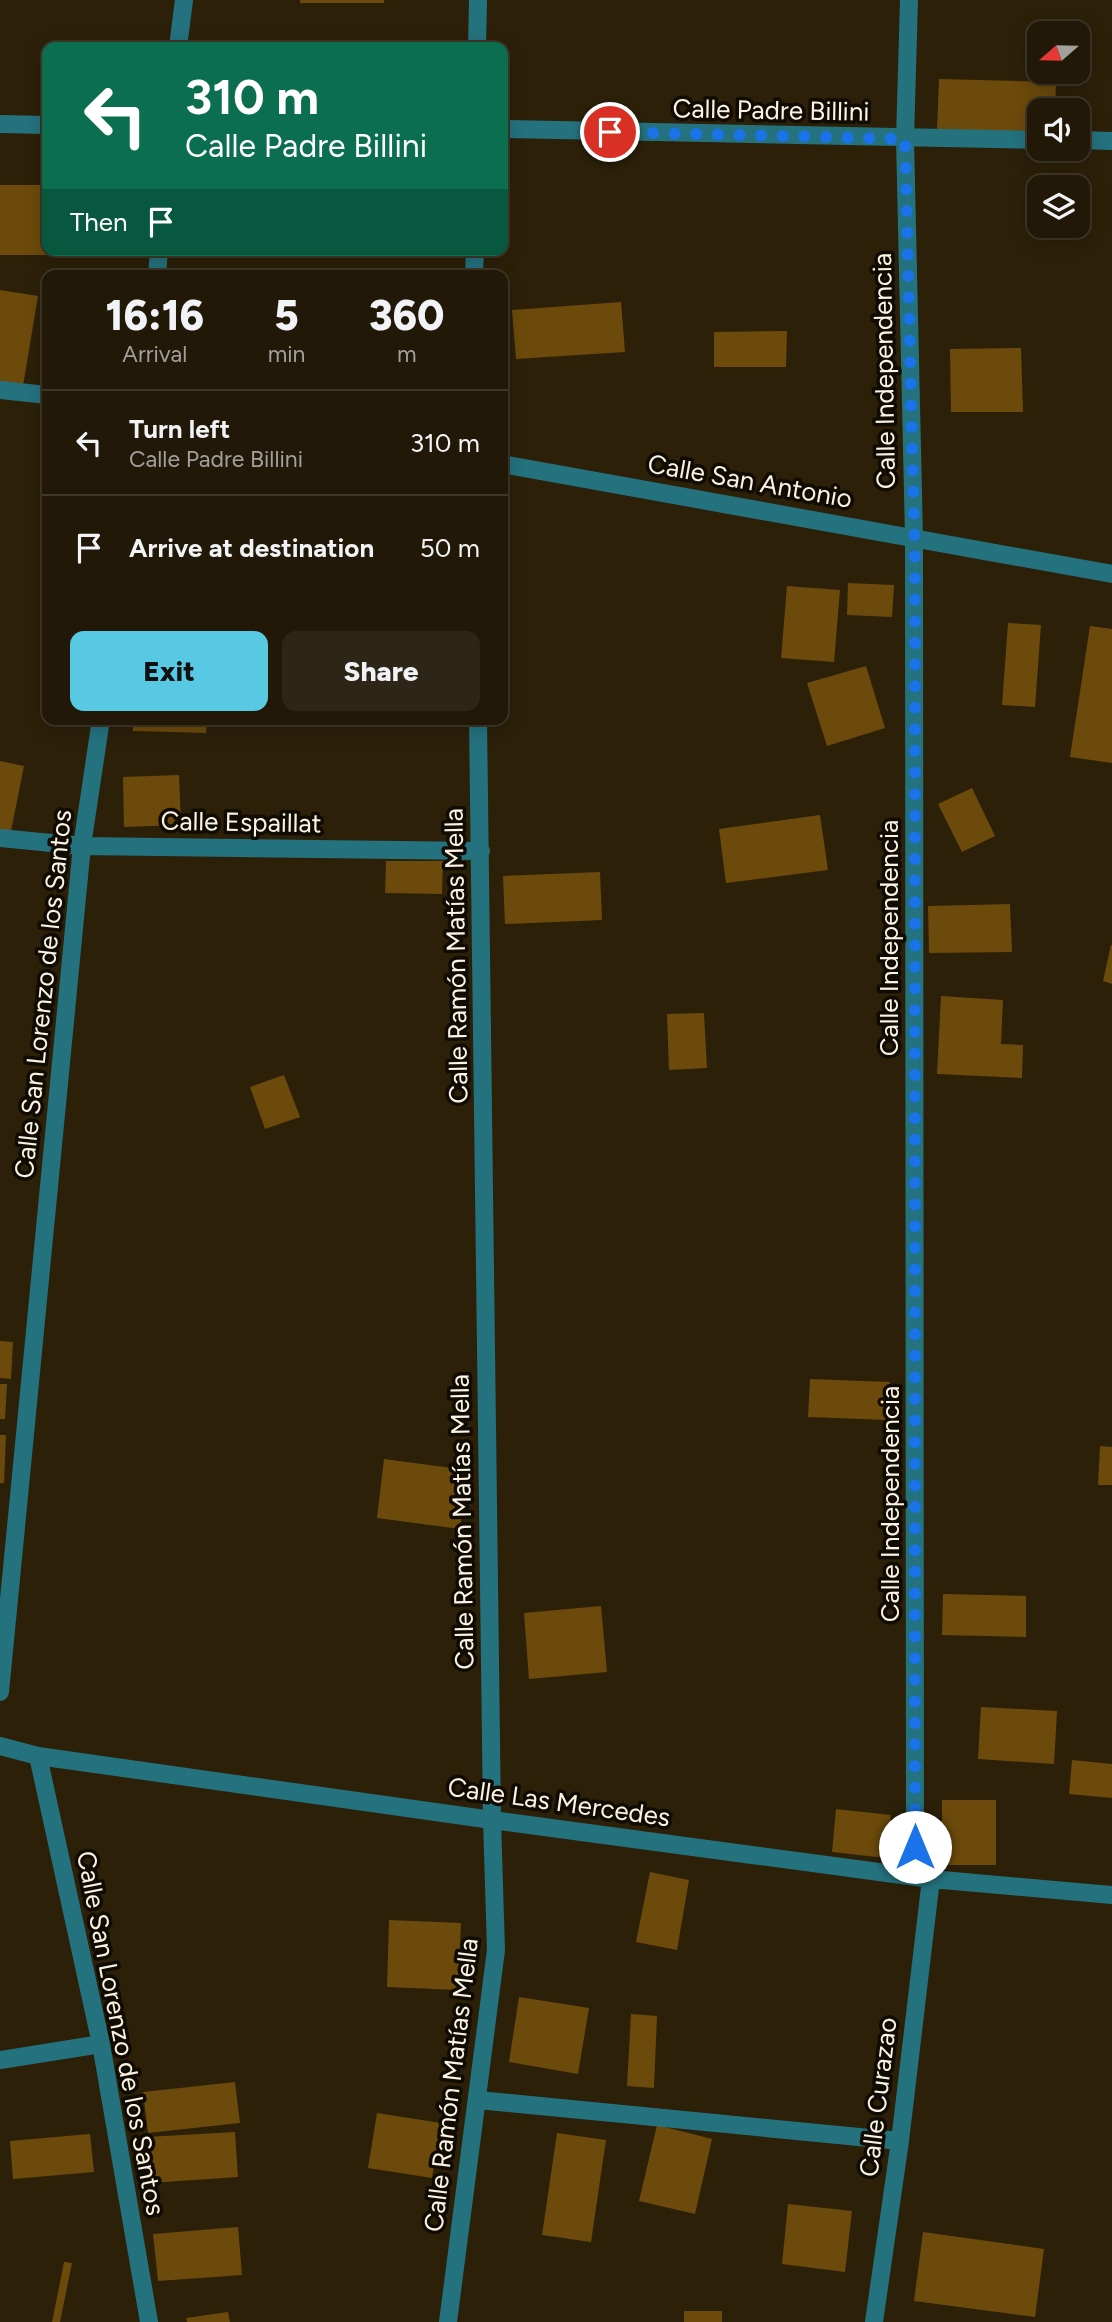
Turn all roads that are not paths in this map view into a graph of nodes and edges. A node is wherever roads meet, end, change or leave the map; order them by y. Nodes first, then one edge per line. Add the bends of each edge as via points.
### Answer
1 (184, 0) edge
2 (478, 0) edge
3 (909, 0) edge
4 (179, 42) edge
5 (477, 42) edge
6 (0, 124) edge
7 (42, 125) edge
8 (508, 130) edge
9 (905, 139) junction
10 (1027, 140) edge
11 (1090, 140) edge
12 (1112, 141) edge
13 (0, 390) edge
14 (42, 394) edge
15 (508, 465) edge
16 (914, 537) junction
17 (1112, 574) edge
18 (100, 725) edge
19 (478, 725) edge
20 (0, 838) edge
21 (82, 846) junction
22 (481, 851) junction
23 (0, 1692) edge
24 (0, 1746) edge
25 (38, 1756) junction
26 (492, 1820) junction
27 (923, 1877) junction
28 (1112, 1895) edge
29 (101, 2044) junction
30 (0, 2060) edge
31 (478, 2100) junction
32 (900, 2141) junction
33 (149, 2322) edge
34 (448, 2322) edge
35 (874, 2322) edge

1 - 4 street
2 - 5 street
3 - 9 street, Calle Independencia
6 - 7 street
8 - 9 street, Calle Padre Billini
9 - 10 street, Calle Padre Billini
9 - 16 street, Calle Independencia
11 - 12 street
13 - 14 street
15 - 16 street, Calle San Antonio
16 - 17 street, Calle San Antonio
16 - 27 street, Calle Independencia
18 - 21 street, Calle San Lorenzo de los Santos
19 - 22 street, Calle Ramón Matías Mella
20 - 21 street, Calle Espaillat
21 - 22 street, Calle Espaillat
21 - 23 street, Calle San Lorenzo de los Santos
22 - 26 street, Calle Ramón Matías Mella
24 - 25 street, Calle Las Mercedes
25 - 26 street, Calle Las Mercedes
25 - 29 street, Calle San Lorenzo de los Santos
26 - 27 street, Calle Las Mercedes
26 - 31 street, Calle Ramón Matías Mella via 496,1950
27 - 28 street, Calle Las Mercedes
27 - 32 street, Calle Curazao
29 - 30 street
29 - 33 street, Calle San Lorenzo de los Santos
31 - 32 street
31 - 34 street, Calle Ramón Matías Mella
32 - 35 street, Calle Curazao

